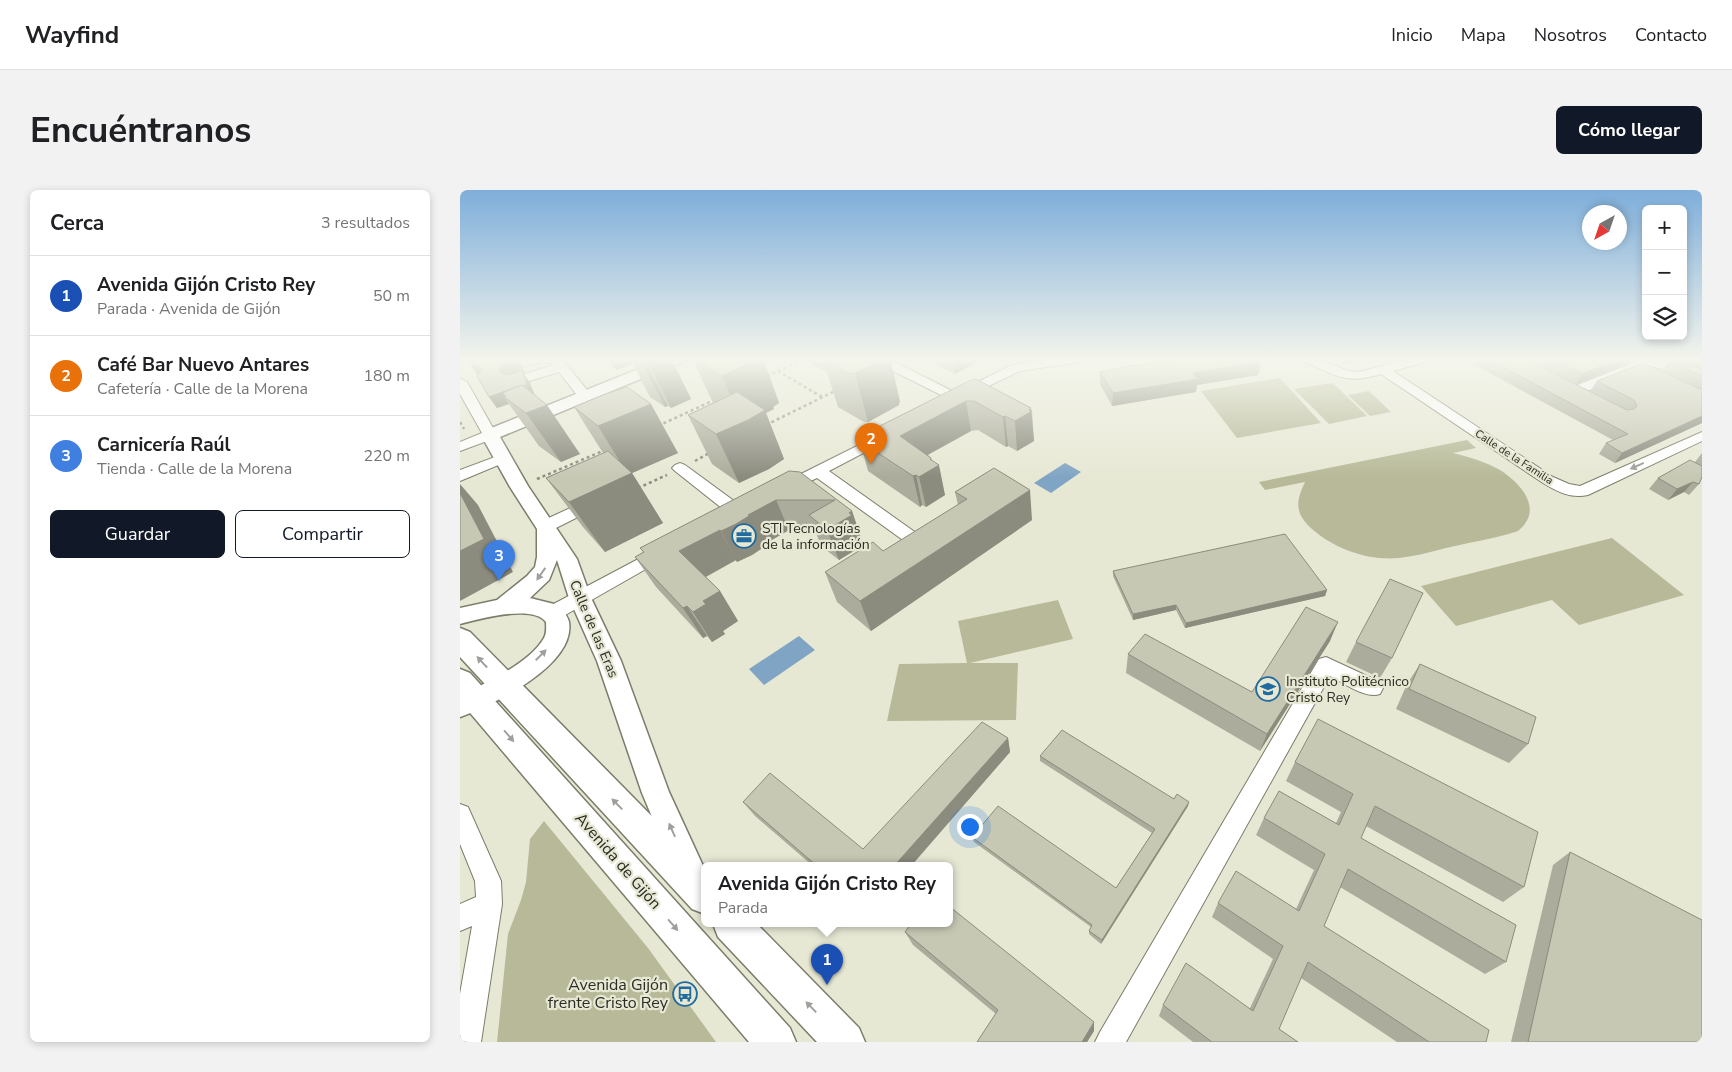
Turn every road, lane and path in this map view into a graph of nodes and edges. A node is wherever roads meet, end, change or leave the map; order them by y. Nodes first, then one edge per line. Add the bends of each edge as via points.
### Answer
1 (471, 398) edge
2 (581, 398) edge
3 (820, 398) edge
4 (955, 398) edge
5 (1425, 398) edge
6 (714, 400) edge
7 (938, 407) edge
8 (460, 422) edge
9 (764, 426) edge
10 (652, 428) dead end
11 (464, 429) dead end
12 (896, 430) edge
13 (490, 435) junction
14 (1702, 436) edge
15 (460, 447) edge
16 (611, 448) edge
17 (714, 451) edge
18 (503, 458) junction
19 (680, 468) junction
20 (818, 471) junction
21 (460, 476) edge
22 (536, 479) dead end
23 (635, 490) dead end
24 (609, 495) edge
25 (772, 495) edge
26 (756, 504) edge
27 (739, 513) junction
28 (722, 522) edge
29 (546, 526) junction
30 (913, 539) edge
31 (671, 548) edge
32 (580, 598) junction
33 (504, 606) junction
34 (460, 616) edge
35 (555, 616) junction
36 (591, 622) junction
37 (460, 639) edge
38 (1373, 688) dead end
39 (475, 693) edge
40 (460, 815) edge
41 (701, 891) edge
42 (701, 892) edge
43 (489, 904) junction
44 (460, 918) edge
45 (734, 927) edge
46 (466, 1042) edge
47 (776, 1042) edge
48 (845, 1042) edge
49 (1110, 1042) edge

1 - 13 street, Calle de las Eras
2 - 13 main road
3 - 9 path
4 - 7 street
14 -> 5 street, Calle de la Familia via 1582,491 1565,489
6 - 10 path
8 - 11 path
12 - 20 street
13 - 15 street
13 - 18 main road, Calle de las Eras
16 - 22 path
17 - 19 path
18 - 21 street
18 - 29 main road, Calle de las Eras
19 - 23 path
19 - 27 street
20 - 25 street
20 - 30 street
24 - 29 street
26 - 27 street
27 - 28 street
29 - 32 main road, Calle de las Eras via 566,559
29 -> 33 main road via 547,566 534,584
31 - 32 street
32 - 35 street
32 - 36 main road, Calle de las Eras
33 - 34 main road
33 - 35 main road via 546,608
35 - 36 main road
39 -> 35 main road via 526,670 557,635
41 -> 36 main road, Calle de las Eras via 656,793 610,660
39 -> 37 highway, Avenida de Gijón
38 - 49 street via 1326,665
42 -> 39 highway, Avenida de Gijón
39 -> 47 highway, Avenida de Gijón
40 - 43 street via 488,880
43 - 44 street
43 - 46 street
48 -> 45 highway

